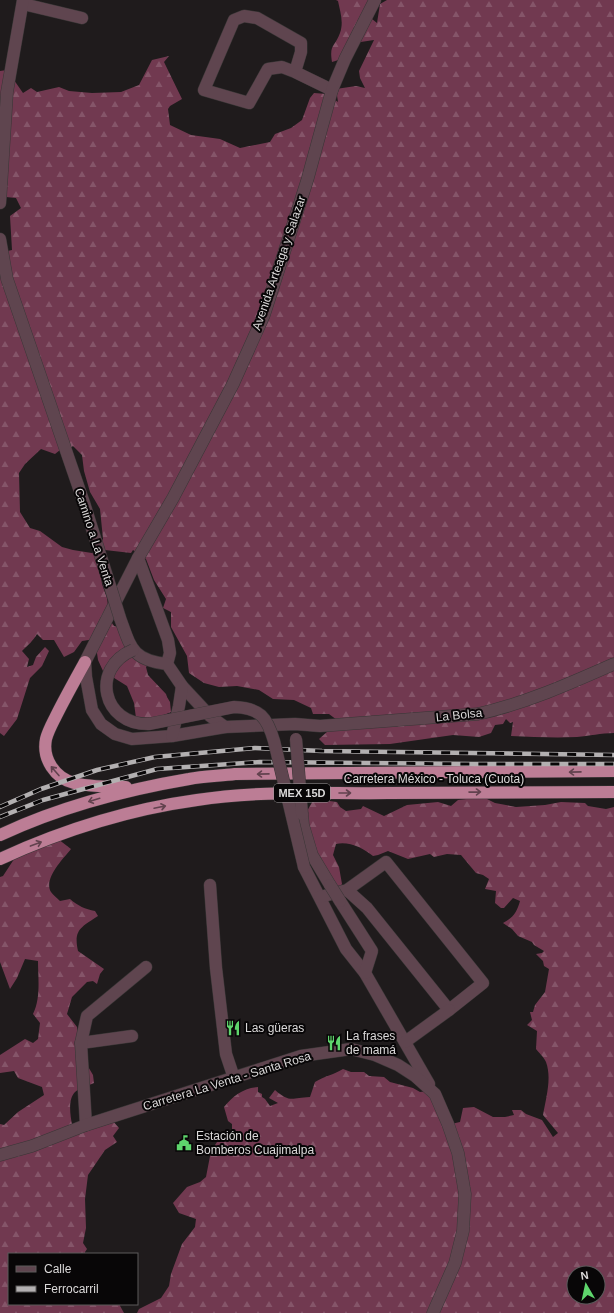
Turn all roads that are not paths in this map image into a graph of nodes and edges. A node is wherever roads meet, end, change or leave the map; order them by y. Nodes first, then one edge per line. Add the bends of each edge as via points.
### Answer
1 (375, 0) edge
2 (23, 2) edge
3 (82, 18) dead end
4 (295, 72) junction
5 (332, 90) junction
6 (0, 203) edge
7 (0, 239) edge
8 (138, 558) junction
9 (133, 650) junction
10 (85, 662) junction
11 (167, 664) junction
12 (614, 664) edge
13 (182, 686) junction
14 (295, 724) junction
15 (225, 727) junction
16 (172, 736) junction
17 (614, 771) edge
18 (146, 788) junction
19 (614, 792) edge
20 (3, 834) edge
21 (0, 859) edge
22 (210, 885) dead end
23 (347, 890) junction
24 (320, 897) junction
25 (146, 967) dead end
26 (365, 973) junction
27 (449, 1010) junction
28 (132, 1036) dead end
29 (405, 1042) junction
30 (81, 1043) junction
31 (234, 1078) junction
32 (435, 1094) junction
33 (86, 1125) junction
34 (0, 1155) edge
35 (433, 1313) edge

1 - 5 street, Avenida Arteaga y Salazar
2 - 3 street
2 - 6 street via 7,92
4 - 4 street via 282,67 268,69 249,103 204,90 234,20 244,16 257,18 301,43
4 - 5 street
5 - 8 street, Avenida Arteaga y Salazar via 307,182 264,316 234,384
7 - 9 street, Camino a La Venta, bridge via 7,279 84,503 120,618
8 - 10 street, Avenida Arteaga y Salazar
8 - 11 street via 168,640 170,653
9 - 11 street via 142,658
9 - 24 street, bridge via 120,657 111,667 106,687 112,707 128,721 149,724 234,707 253,710 268,723 304,867
10 - 16 street via 92,710 98,721 108,730 123,738 132,739
18 -> 10 highway via 75,783 61,778 48,760 47,737
11 - 13 street
12 - 14 street, La Bolsa via 544,694 478,714 320,726
13 - 15 street via 210,716
13 - 16 street
14 - 15 street
14 - 26 street, bridge via 303,825 312,855 372,951
15 - 16 street
17 -> 18 highway, Carretera México - Toluca (Cuota) / MEX 15D via 235,774 190,778
18 -> 20 highway, Carretera México - Toluca (Cuota) / MEX 15D via 85,802
21 -> 19 highway, Carretera México - Toluca (Cuota) / MEX 15D via 100,821 197,800 275,794
22 - 31 street via 226,1054
23 - 24 street
23 - 27 street via 367,908
23 - 27 street via 386,862 483,983
24 - 26 street via 346,949
25 - 30 street via 87,1016
26 - 29 street
27 - 29 street
28 - 30 street
29 - 32 street
30 - 33 street
31 - 32 street, Carretera La Venta - Santa Rosa via 301,1056 352,1049 398,1065
31 - 33 street, Carretera La Venta - Santa Rosa
32 - 35 street, Carretera La Venta - Santa Rosa via 458,1153 465,1194 463,1231 456,1257
33 - 34 street, Carretera La Venta - Santa Rosa via 32,1146

